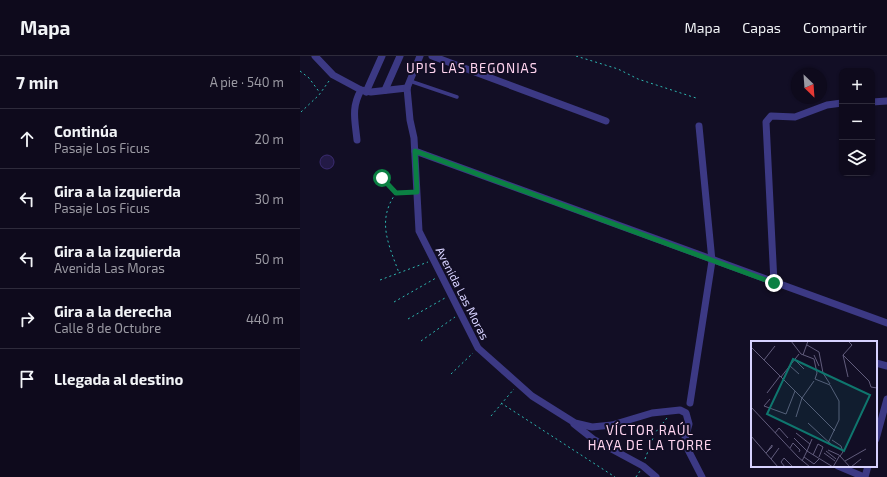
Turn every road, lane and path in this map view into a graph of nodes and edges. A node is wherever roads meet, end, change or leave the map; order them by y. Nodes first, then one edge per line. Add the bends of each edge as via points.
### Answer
1 (315, 56) edge
2 (400, 56) edge
3 (420, 56) edge
4 (432, 56) edge
5 (576, 56) edge
6 (379, 57) edge
7 (300, 72) edge
8 (333, 75) junction
9 (409, 85) junction
10 (385, 90) junction
11 (364, 91) junction
12 (320, 94) junction
13 (457, 97) dead end
14 (696, 98) dead end
15 (887, 101) edge
16 (875, 102) edge
17 (839, 103) edge
18 (301, 112) edge
19 (606, 121) dead end
20 (699, 126) dead end
21 (357, 140) dead end
22 (415, 151) junction
23 (382, 178) dead end
24 (417, 192) junction
25 (396, 193) junction
26 (434, 260) junction
27 (712, 261) junction
28 (399, 273) junction
29 (442, 275) junction
30 (380, 280) dead end
31 (774, 283) junction
32 (451, 294) junction
33 (394, 302) dead end
34 (460, 313) junction
35 (408, 319) dead end
36 (887, 323) edge
37 (421, 340) dead end
38 (478, 348) junction
39 (877, 363) edge
40 (887, 366) edge
41 (451, 374) dead end
42 (518, 383) junction
43 (887, 399) edge
44 (502, 403) junction
45 (690, 403) dead end
46 (670, 412) junction
47 (491, 416) dead end
48 (568, 419) junction
49 (878, 426) edge
50 (643, 466) junction
51 (840, 467) edge
52 (868, 467) edge
53 (615, 477) edge
54 (636, 477) edge
55 (656, 477) edge
56 (702, 477) edge
57 (864, 477) edge

1 - 8 street
2 - 10 street
3 - 9 street
4 - 19 street
5 - 14 path
6 - 11 street
7 - 12 path via 309,78
8 - 11 street
8 - 12 path
9 - 10 street
9 - 13 lane
9 - 22 street, Avenida Las Moras
10 - 11 street
11 - 21 street via 355,100
12 - 18 path
15 - 16 street
17 - 31 street via 827,105 795,117 771,116 766,122
20 - 27 street
22 - 24 street, Avenida Las Moras
22 - 27 street
23 - 25 path
24 - 25 path
24 - 26 street, Avenida Las Moras via 419,231
25 - 28 path via 385,216 384,227
26 - 28 path
26 - 29 street, Avenida Las Moras
27 - 31 street
27 - 45 street
28 - 30 path
29 - 32 street, Avenida Las Moras
29 - 33 path
31 - 36 street
32 - 34 street, Avenida Las Moras
32 - 35 path
34 - 37 path
34 - 38 street, Avenida Las Moras
38 - 41 path
38 - 42 street, Avenida Las Moras
39 - 40 street
42 - 44 path
42 - 48 street, Avenida Las Moras via 532,396
43 - 49 street
44 - 47 path
44 - 53 path
46 - 48 street, Avenida Las Moras via 652,413 612,425 592,427
46 - 50 path via 655,433
46 - 56 street, Avenida Las Moras via 680,410 686,413 689,424 684,442
48 - 50 street via 593,439
50 - 54 path
50 - 55 street
51 - 57 street
52 - 57 street

